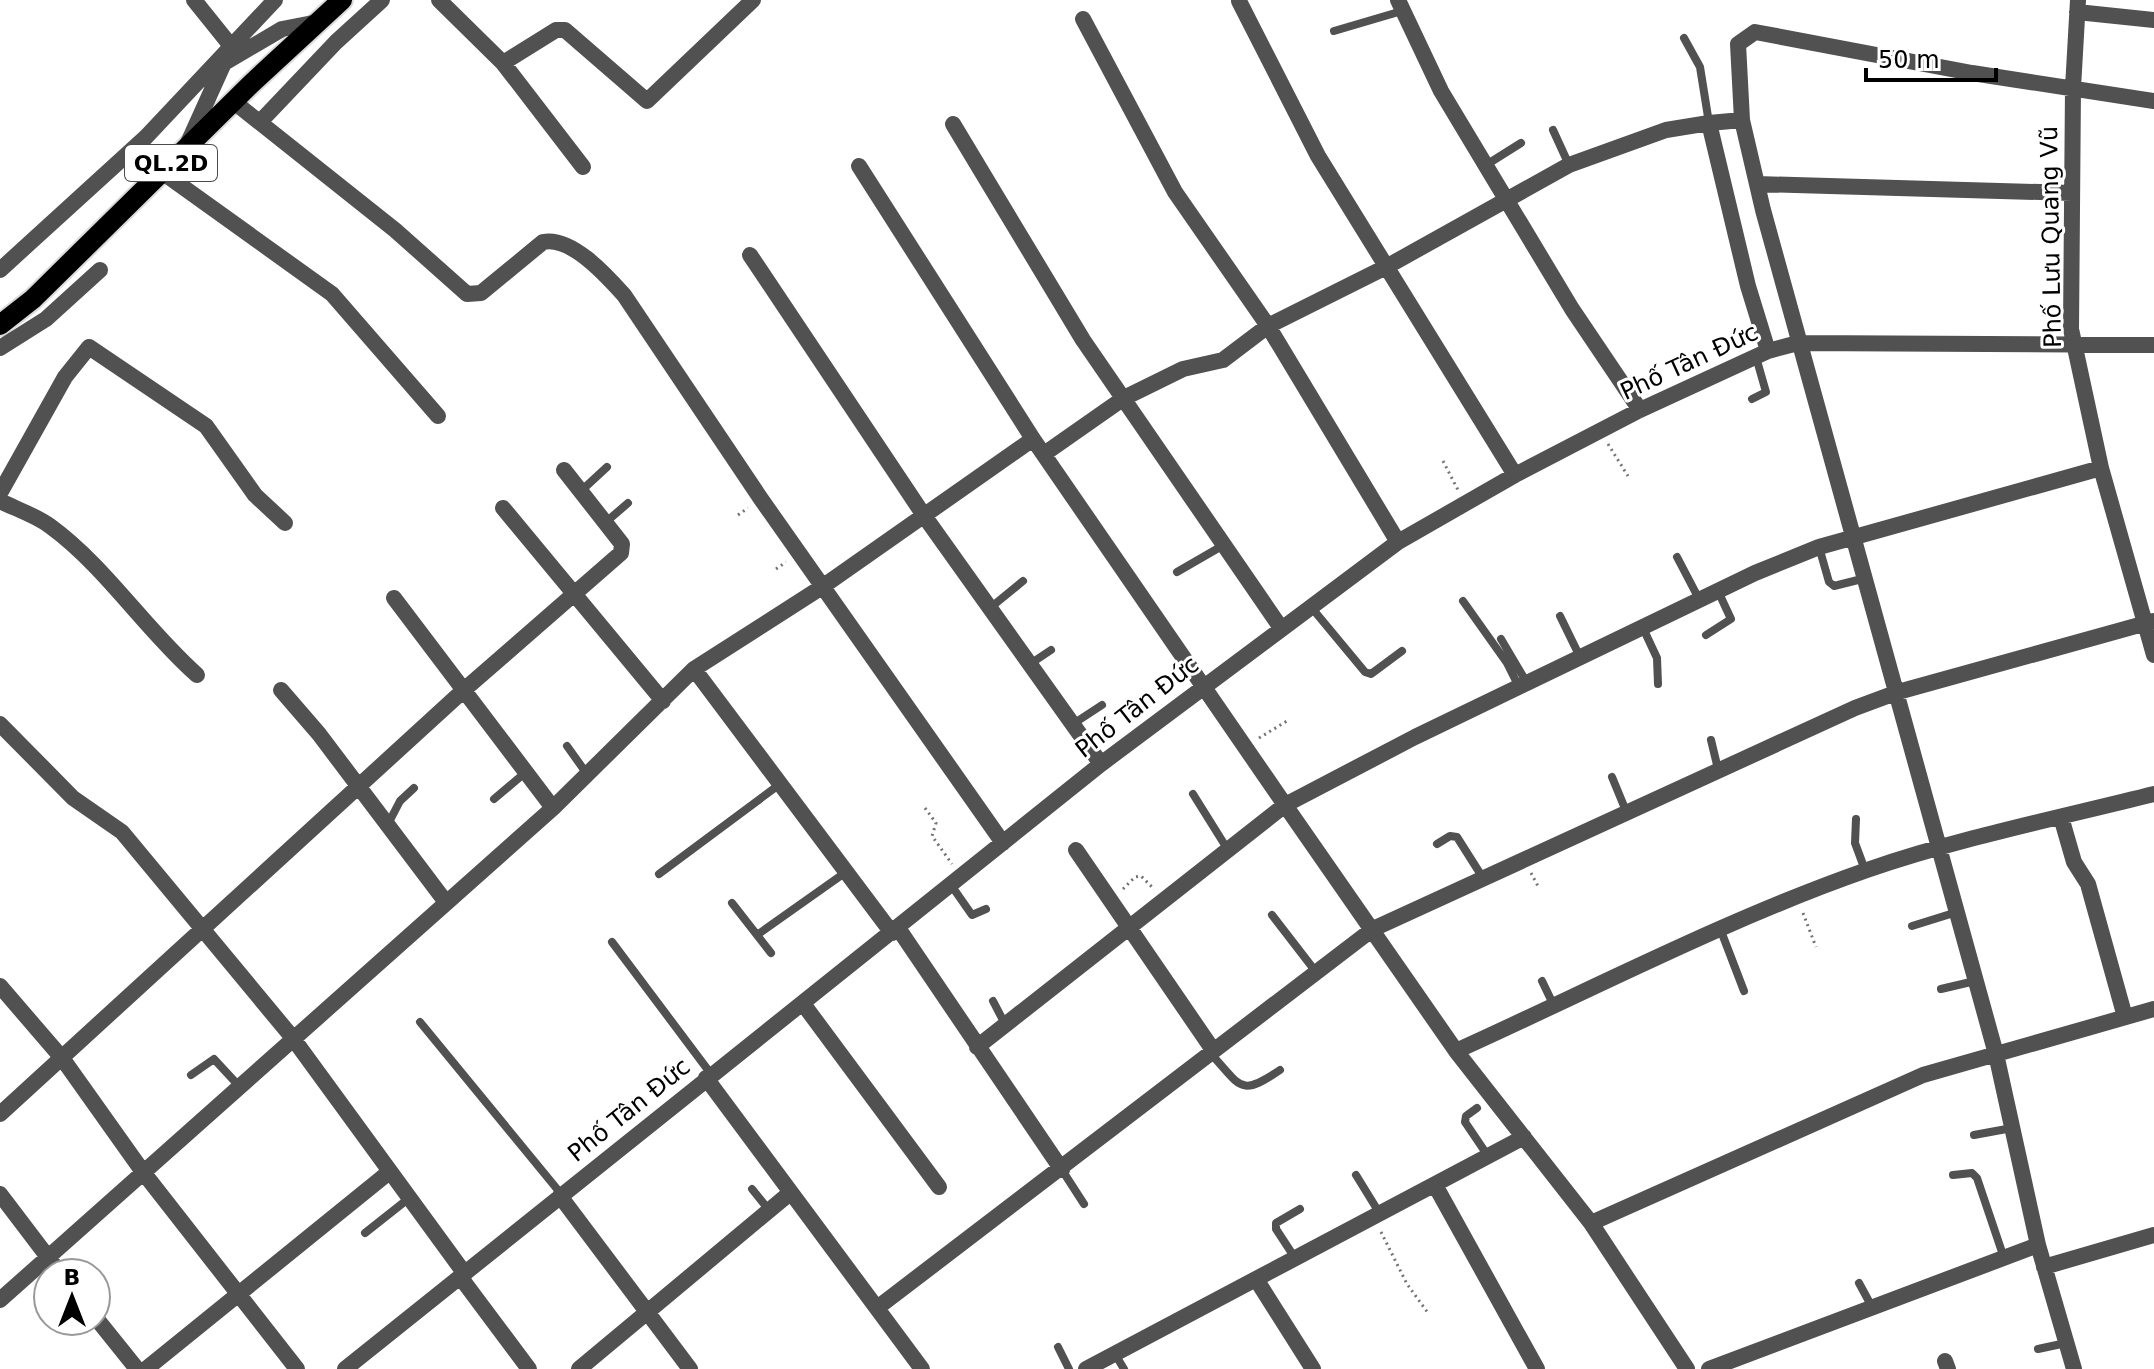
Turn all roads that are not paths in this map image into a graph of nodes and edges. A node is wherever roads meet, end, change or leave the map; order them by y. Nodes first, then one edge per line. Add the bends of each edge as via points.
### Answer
1 (194, 0) edge
2 (275, 0) edge
3 (342, 0) edge
4 (382, 0) edge
5 (439, 0) edge
6 (753, 0) edge
7 (1239, 1) edge
8 (1400, 6) edge
9 (2077, 6) edge
10 (1083, 19) dead end
11 (2154, 20) edge
12 (318, 22) junction
13 (1334, 31) dead end
14 (1684, 38) dead end
15 (225, 56) junction
16 (503, 63) junction
17 (2073, 88) junction
18 (2154, 101) edge
19 (234, 102) junction
20 (1742, 120) junction
21 (260, 122) junction
22 (1709, 123) junction
23 (953, 124) dead end
24 (1553, 130) dead end
25 (1521, 143) dead end
26 (183, 151) junction
27 (1486, 165) junction
28 (1569, 165) junction
29 (859, 166) dead end
30 (583, 167) dead end
31 (162, 172) junction
32 (1757, 184) junction
33 (2072, 193) junction
34 (1507, 201) junction
35 (750, 255) dead end
36 (1386, 267) junction
37 (0, 270) edge
38 (100, 270) dead end
39 (0, 325) edge
40 (1268, 326) junction
41 (1798, 343) junction
42 (2154, 345) edge
43 (2074, 347) junction
44 (0, 348) edge
45 (1762, 354) junction
46 (1124, 398) junction
47 (1752, 399) dead end
48 (1640, 410) junction
49 (438, 416) dead end
50 (1033, 439) junction
51 (1044, 454) junction
52 (607, 467) dead end
53 (2101, 468) junction
54 (564, 470) dead end
55 (1515, 475) junction
56 (580, 491) junction
57 (0, 493) edge
58 (0, 501) edge
59 (628, 503) dead end
60 (503, 508) dead end
61 (925, 517) junction
62 (605, 522) junction
63 (285, 523) dead end
64 (1856, 536) junction
65 (1398, 542) junction
66 (1222, 546) junction
67 (1819, 547) junction
68 (1677, 557) dead end
69 (1177, 572) dead end
70 (1867, 577) junction
71 (1023, 581) dead end
72 (822, 587) junction
73 (1718, 591) junction
74 (573, 594) junction
75 (394, 598) dead end
76 (1699, 600) junction
77 (1463, 601) dead end
78 (1311, 607) junction
79 (990, 608) junction
80 (1560, 616) dead end
81 (2150, 622) edge
82 (1643, 627) junction
83 (1281, 628) junction
84 (1706, 635) dead end
85 (1501, 639) dead end
86 (1051, 650) dead end
87 (1402, 651) dead end
88 (2154, 655) edge
89 (1580, 657) junction
90 (1030, 664) junction
91 (694, 669) junction
92 (197, 675) dead end
93 (1205, 684) junction
94 (1658, 684) dead end
95 (1523, 685) junction
96 (465, 689) junction
97 (281, 690) dead end
98 (1898, 692) junction
99 (663, 701) junction
100 (1102, 705) dead end
101 (0, 724) edge
102 (1073, 724) junction
103 (1711, 740) dead end
104 (567, 746) dead end
105 (1101, 764) junction
106 (1718, 769) junction
107 (527, 771) junction
108 (588, 774) junction
109 (1612, 777) dead end
110 (780, 784) junction
111 (359, 788) junction
112 (414, 788) dead end
113 (1193, 794) dead end
114 (2154, 794) edge
115 (494, 799) dead end
116 (1285, 805) junction
117 (553, 808) junction
118 (1626, 811) junction
119 (2061, 817) junction
120 (1856, 819) dead end
121 (387, 827) junction
122 (1003, 843) junction
123 (1437, 844) dead end
124 (1939, 847) junction
125 (1076, 850) dead end
126 (1228, 850) junction
127 (1865, 870) junction
128 (846, 872) junction
129 (659, 874) dead end
130 (1483, 878) junction
131 (956, 881) junction
132 (445, 901) junction
133 (732, 903) dead end
134 (986, 909) dead end
135 (1957, 912) junction
136 (1272, 915) dead end
137 (1912, 926) dead end
138 (1130, 927) junction
139 (1373, 929) junction
140 (895, 930) junction
141 (201, 931) junction
142 (1721, 931) junction
143 (757, 935) junction
144 (612, 942) dead end
145 (771, 953) dead end
146 (1316, 972) junction
147 (1542, 981) dead end
148 (1975, 981) junction
149 (0, 986) edge
150 (1941, 989) dead end
151 (1744, 991) dead end
152 (993, 1001) dead end
153 (804, 1005) junction
154 (1554, 1006) junction
155 (2154, 1009) edge
156 (2125, 1017) junction
157 (420, 1022) dead end
158 (1006, 1024) junction
159 (292, 1037) junction
160 (977, 1047) junction
161 (1456, 1051) junction
162 (1212, 1052) junction
163 (1996, 1054) junction
164 (62, 1058) junction
165 (1280, 1070) dead end
166 (191, 1075) dead end
167 (708, 1076) junction
168 (239, 1086) junction
169 (1477, 1108) dead end
170 (0, 1114) edge
171 (2013, 1128) junction
172 (1974, 1135) dead end
173 (1524, 1137) junction
174 (1489, 1157) junction
175 (1062, 1170) junction
176 (143, 1172) junction
177 (388, 1173) junction
178 (1356, 1175) dead end
179 (1953, 1175) dead end
180 (1435, 1185) junction
181 (939, 1187) dead end
182 (752, 1189) dead end
183 (790, 1193) junction
184 (0, 1194) edge
185 (561, 1196) junction
186 (408, 1199) junction
187 (1084, 1204) dead end
188 (1300, 1209) dead end
189 (769, 1211) junction
190 (1378, 1216) junction
191 (1591, 1223) junction
192 (365, 1233) dead end
193 (2154, 1235) edge
194 (2038, 1245) junction
195 (46, 1257) edge
196 (48, 1257) edge
197 (1295, 1258) junction
198 (2004, 1258) junction
199 (2044, 1267) junction
200 (32, 1271) edge
201 (463, 1276) junction
202 (1256, 1279) junction
203 (1859, 1283) dead end
204 (238, 1294) junction
205 (0, 1300) edge
206 (1872, 1307) junction
207 (877, 1308) junction
208 (648, 1314) junction
209 (111, 1337) edge
210 (2067, 1342) junction
211 (1058, 1347) dead end
212 (2038, 1349) dead end
213 (1115, 1354) junction
214 (137, 1369) edge
215 (146, 1369) edge
216 (297, 1369) edge
217 (345, 1369) edge
218 (529, 1369) edge
219 (579, 1369) edge
220 (690, 1369) edge
221 (922, 1369) edge
222 (1069, 1369) edge
223 (1086, 1369) edge
224 (1124, 1369) edge
225 (1313, 1369) edge
226 (1537, 1369) edge
227 (1687, 1369) edge
228 (1709, 1369) edge
229 (2074, 1369) edge

1 - 15 street
2 - 15 street
3 - 12 main road, QL.2D
4 - 21 street
5 - 16 street
6 - 16 street via 647,101 565,30 556,30
7 - 36 street via 1318,156
8 - 13 lane
8 - 27 street via 1441,91
9 - 11 street
9 - 17 street, Phố Lưu Quang Vũ
10 - 40 street via 1175,192
12 - 15 street via 282,29
12 - 19 main road, QL.2D
14 - 22 lane via 1700,67
15 - 26 street
15 - 37 street via 146,137
16 - 30 street
17 - 18 street
17 - 20 street via 1755,32 1738,44
17 - 33 street, Phố Lưu Quang Vũ
19 - 21 street
19 - 26 main road, QL.2D
20 - 22 street
20 - 32 street
21 - 72 street via 467,294 481,293 549,241 559,241 605,274
22 - 28 street via 1666,130
22 - 45 street
23 - 46 street via 1083,340
24 - 28 lane
25 - 27 lane
26 - 31 main road, QL.2D
27 - 34 street
28 - 34 street
29 - 50 street
31 - 39 main road, QL.2D
31 - 49 street via 332,294
32 - 33 street
32 - 41 street
33 - 43 street, Phố Lưu Quang Vũ
34 - 36 street
34 - 48 street
35 - 61 street
36 - 40 street
36 - 55 street
38 - 44 street via 46,319
40 - 46 street via 1223,360 1183,369
40 - 65 street
41 - 43 street, Phố Tân Đức
41 - 45 street, Phố Tân Đức
41 - 64 street
42 - 43 street, Phố Tân Đức
43 - 53 street, Phố Lưu Quang Vũ
45 - 47 lane via 1768,386
45 - 48 street, Phố Tân Đức
46 - 51 street
46 - 66 street
48 - 55 street, Phố Tân Đức
50 - 51 street
50 - 61 street
51 - 93 street
52 - 56 lane
53 - 64 street
53 - 81 street, Phố Lưu Quang Vũ
54 - 56 street
55 - 65 street, Phố Tân Đức
56 - 62 street
57 - 63 street via 65,377 89,347 206,426 255,495
58 - 92 street via 48,525 111,582 135,615
59 - 62 lane
60 - 74 street
61 - 72 street
61 - 79 street
62 - 74 street via 622,544 621,553
64 - 67 street
64 - 70 street
65 - 78 street, Phố Tân Đức
66 - 69 lane
66 - 83 street
67 - 70 lane via 1834,586
67 - 73 street
68 - 76 lane
70 - 98 street
71 - 79 lane
72 - 91 street
72 - 122 street
73 - 76 street
73 - 84 lane via 1731,619
74 - 96 street
74 - 99 street
75 - 96 street
76 - 82 street
77 - 95 lane
78 - 83 street, Phố Tân Đức
78 - 87 lane via 1365,672 1371,674
79 - 90 street
80 - 89 lane
81 - 88 street, Phố Lưu Quang Vũ
81 - 98 street
82 - 89 street
82 - 94 lane via 1657,658
83 - 93 street, Phố Tân Đức
85 - 95 lane
86 - 90 lane
89 - 95 street
90 - 102 street
91 - 99 street
91 - 110 street
93 - 105 street, Phố Tân Đức
93 - 116 street
95 - 116 street
96 - 107 street
96 - 111 street
97 - 111 street
98 - 106 street
98 - 124 street
99 - 108 street
100 - 102 lane
101 - 141 street via 73,798 122,832
102 - 105 street
103 - 106 lane
104 - 108 lane
105 - 122 street, Phố Tân Đức
106 - 118 street
107 - 115 lane
107 - 117 street
108 - 117 street
109 - 118 lane
110 - 128 street
110 - 129 lane
111 - 121 street
111 - 141 street
112 - 121 lane via 400,801
113 - 126 lane
114 - 119 street
116 - 126 street
116 - 139 street
117 - 132 street
118 - 130 street
119 - 124 street
119 - 156 street via 2074,862 2088,884
120 - 127 lane via 1855,843
121 - 132 street
122 - 131 street, Phố Tân Đức
123 - 130 lane via 1457,837
124 - 127 street
124 - 135 street
125 - 138 street
126 - 138 street
127 - 142 street
128 - 140 street
128 - 143 lane
130 - 139 street
131 - 134 lane via 972,915
131 - 140 street, Phố Tân Đức
132 - 159 street
133 - 143 lane
135 - 137 lane
135 - 148 street
136 - 146 lane
138 - 158 street
138 - 162 street
139 - 146 street
139 - 161 street
140 - 153 street, Phố Tân Đức
140 - 160 street
141 - 159 street
141 - 164 street
142 - 151 lane
142 - 154 street
143 - 145 lane
144 - 167 lane
146 - 162 street
147 - 154 lane
148 - 150 lane
148 - 163 street
149 - 164 street
152 - 158 lane
153 - 167 street, Phố Tân Đức
153 - 181 street
154 - 161 street
155 - 156 street
156 - 163 street
157 - 185 lane
158 - 160 street
159 - 168 street
159 - 177 street
160 - 175 street
161 - 173 street
162 - 165 lane via 1245,1087 1254,1088
162 - 175 street
163 - 171 street
163 - 191 street via 1923,1075
164 - 170 street
164 - 176 street
166 - 168 lane via 214,1059
167 - 183 street
167 - 185 street, Phố Tân Đức
168 - 176 street
169 - 174 lane via 1465,1122
171 - 172 lane
171 - 194 street
173 - 174 street
173 - 191 street
174 - 180 street
175 - 187 lane
175 - 207 street
176 - 196 street
176 - 204 street
177 - 186 street
177 - 204 street
178 - 190 lane
179 - 198 lane via 1972,1173 1977,1178
180 - 190 street
180 - 226 street
182 - 189 lane
183 - 189 street
183 - 207 street
184 - 195 street
185 - 201 street, Phố Tân Đức
185 - 208 street
186 - 192 lane
186 - 201 street
188 - 197 lane via 1276,1223
189 - 208 street
190 - 197 street
191 - 227 street
193 - 199 street
194 - 198 street
194 - 199 street
197 - 202 street
198 - 206 street
199 - 210 street
200 - 205 street
201 - 217 street, Phố Tân Đức
201 - 218 street
202 - 213 street
202 - 225 street
203 - 206 lane
204 - 215 street
204 - 216 street
206 - 228 street
207 - 221 street
208 - 219 street
208 - 220 street
209 - 214 street
210 - 212 lane
210 - 229 street
211 - 222 lane
213 - 223 street
213 - 224 lane

